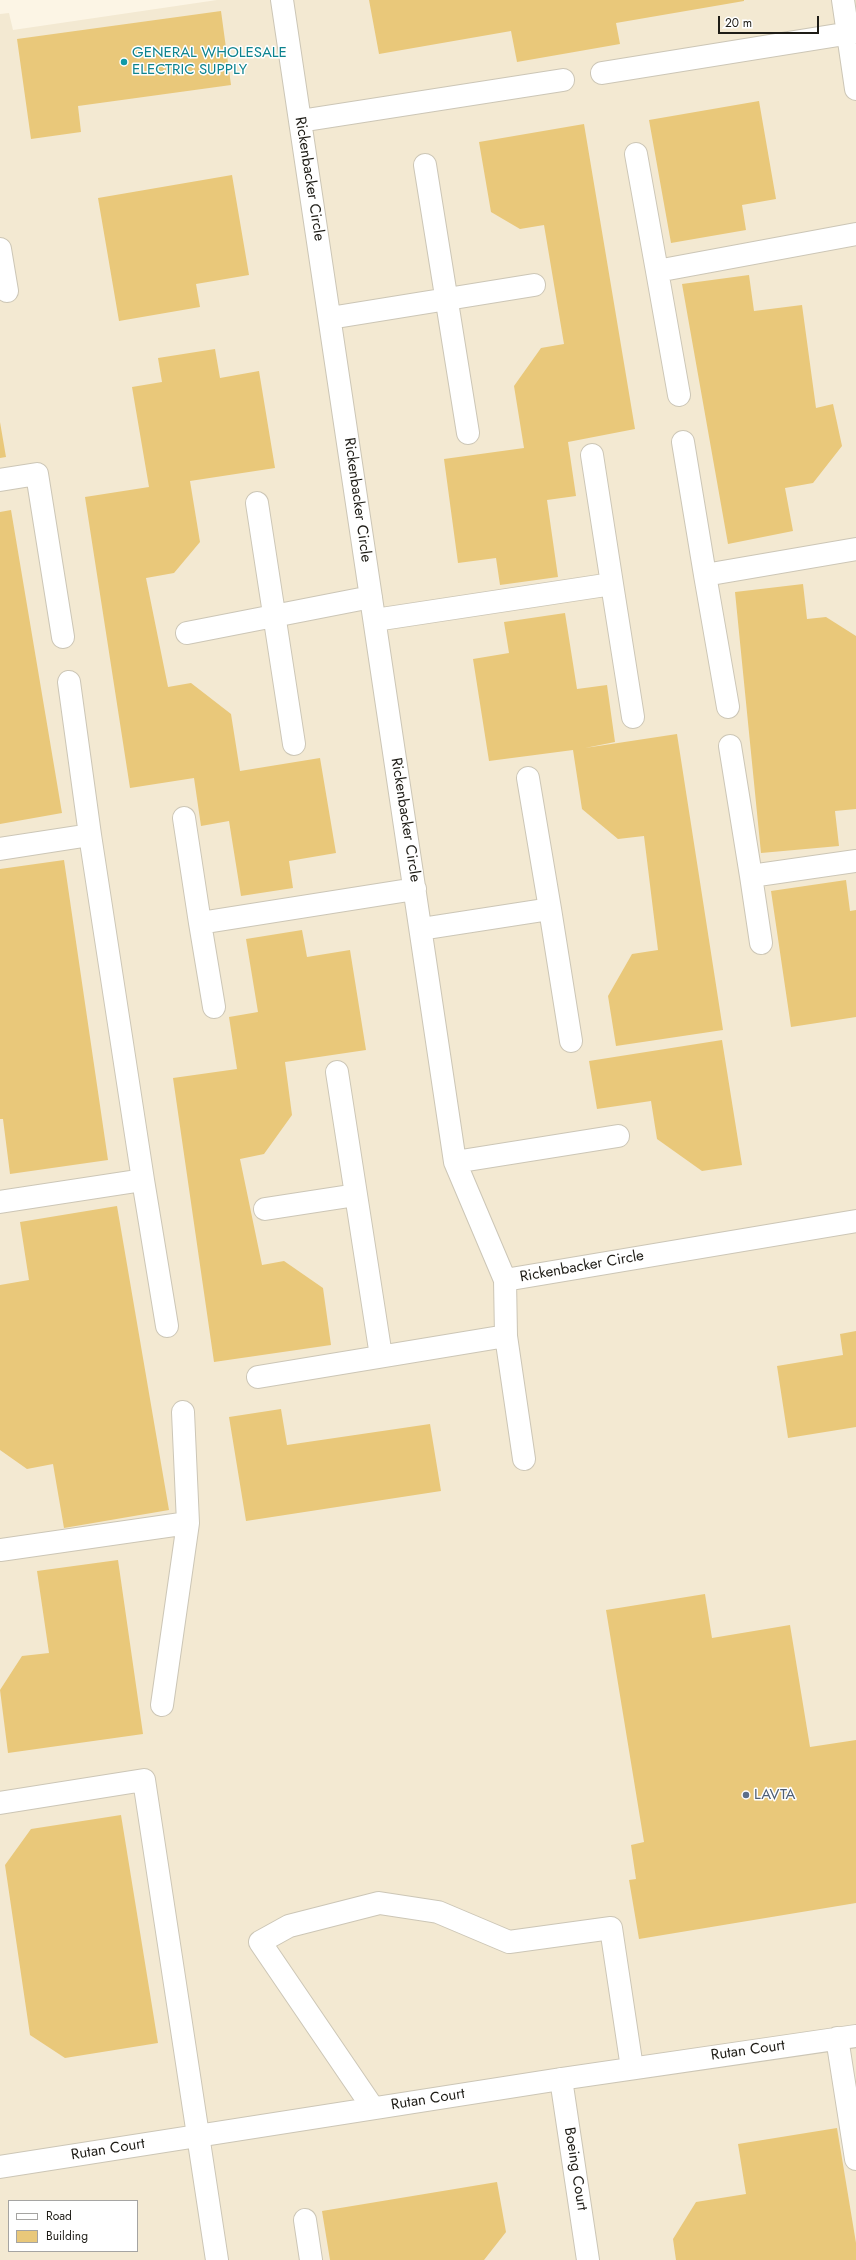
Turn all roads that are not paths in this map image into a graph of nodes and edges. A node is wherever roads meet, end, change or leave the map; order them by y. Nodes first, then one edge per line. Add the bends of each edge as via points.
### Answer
1 (282, 0) edge
2 (843, 0) edge
3 (852, 33) edge
4 (602, 73) dead end
5 (563, 80) dead end
6 (856, 89) edge
7 (300, 121) junction
8 (636, 154) dead end
9 (425, 165) dead end
10 (856, 234) edge
11 (0, 249) edge
12 (657, 271) junction
13 (534, 285) dead end
14 (7, 291) dead end
15 (447, 299) junction
16 (330, 318) junction
17 (679, 395) dead end
18 (468, 433) dead end
19 (683, 442) dead end
20 (592, 455) dead end
21 (0, 480) edge
22 (257, 503) dead end
23 (856, 549) edge
24 (705, 575) junction
25 (612, 584) junction
26 (371, 597) junction
27 (274, 616) junction
28 (375, 620) junction
29 (187, 633) dead end
30 (62, 637) dead end
31 (68, 682) dead end
32 (728, 707) dead end
33 (633, 717) dead end
34 (294, 744) dead end
35 (730, 746) dead end
36 (528, 778) dead end
37 (184, 818) dead end
38 (90, 835) junction
39 (0, 849) edge
40 (856, 861) edge
41 (752, 876) junction
42 (415, 889) junction
43 (550, 908) junction
44 (200, 923) junction
45 (421, 929) junction
46 (761, 943) dead end
47 (214, 1007) dead end
48 (571, 1041) dead end
49 (337, 1072) dead end
50 (618, 1136) dead end
51 (455, 1162) junction
52 (143, 1180) junction
53 (356, 1195) junction
54 (0, 1202) edge
55 (265, 1209) dead end
56 (856, 1221) edge
57 (505, 1280) junction
58 (167, 1326) dead end
59 (506, 1336) junction
60 (381, 1356) junction
61 (258, 1377) dead end
62 (183, 1412) dead end
63 (524, 1459) dead end
64 (188, 1523) junction
65 (0, 1550) edge
66 (162, 1706) dead end
67 (0, 1803) edge
68 (846, 2037) edge
69 (632, 2068) junction
70 (561, 2079) junction
71 (373, 2108) junction
72 (197, 2136) junction
73 (856, 2159) edge
74 (0, 2167) edge
75 (305, 2220) dead end
76 (217, 2260) edge
77 (312, 2260) edge
78 (588, 2260) edge

1 - 7 street, Rickenbacker Circle
2 - 3 street
3 - 4 street
3 - 6 street
5 - 7 street
7 - 16 street, Rickenbacker Circle
8 - 12 street
9 - 15 street
10 - 12 street
11 - 14 street
12 - 17 street
13 - 15 street
15 - 16 street
15 - 18 street
16 - 26 street, Rickenbacker Circle
19 - 24 street
20 - 25 street
21 - 30 street via 37,474
22 - 27 street
23 - 24 street
24 - 32 street
25 - 28 street
25 - 33 street
26 - 27 street
26 - 28 street, Rickenbacker Circle
27 - 29 street
27 - 34 street
28 - 42 street, Rickenbacker Circle
31 - 38 street
35 - 41 street
36 - 43 street
37 - 44 street
38 - 39 street
38 - 52 street
40 - 41 street
41 - 46 street
42 - 44 street
42 - 45 street, Rickenbacker Circle
43 - 45 street
43 - 48 street
44 - 47 street
45 - 51 street, Rickenbacker Circle
49 - 53 street
50 - 51 street
51 - 57 street, Rickenbacker Circle
52 - 54 street
52 - 58 street
53 - 55 street
53 - 60 street
56 - 57 street, Rickenbacker Circle
57 - 59 street
59 - 60 street
59 - 63 street
60 - 61 street
62 - 64 street
64 - 65 street
64 - 66 street
67 - 72 street via 144,1780
68 - 69 street, Rutan Court
68 - 73 street
69 - 70 street, Rutan Court
69 - 71 street via 611,1928 509,1942 438,1912 379,1903 289,1926 260,1942
70 - 71 street, Rutan Court
70 - 78 street, Boeing Court
71 - 72 street, Rutan Court
72 - 74 street, Rutan Court
72 - 76 street
75 - 77 street

